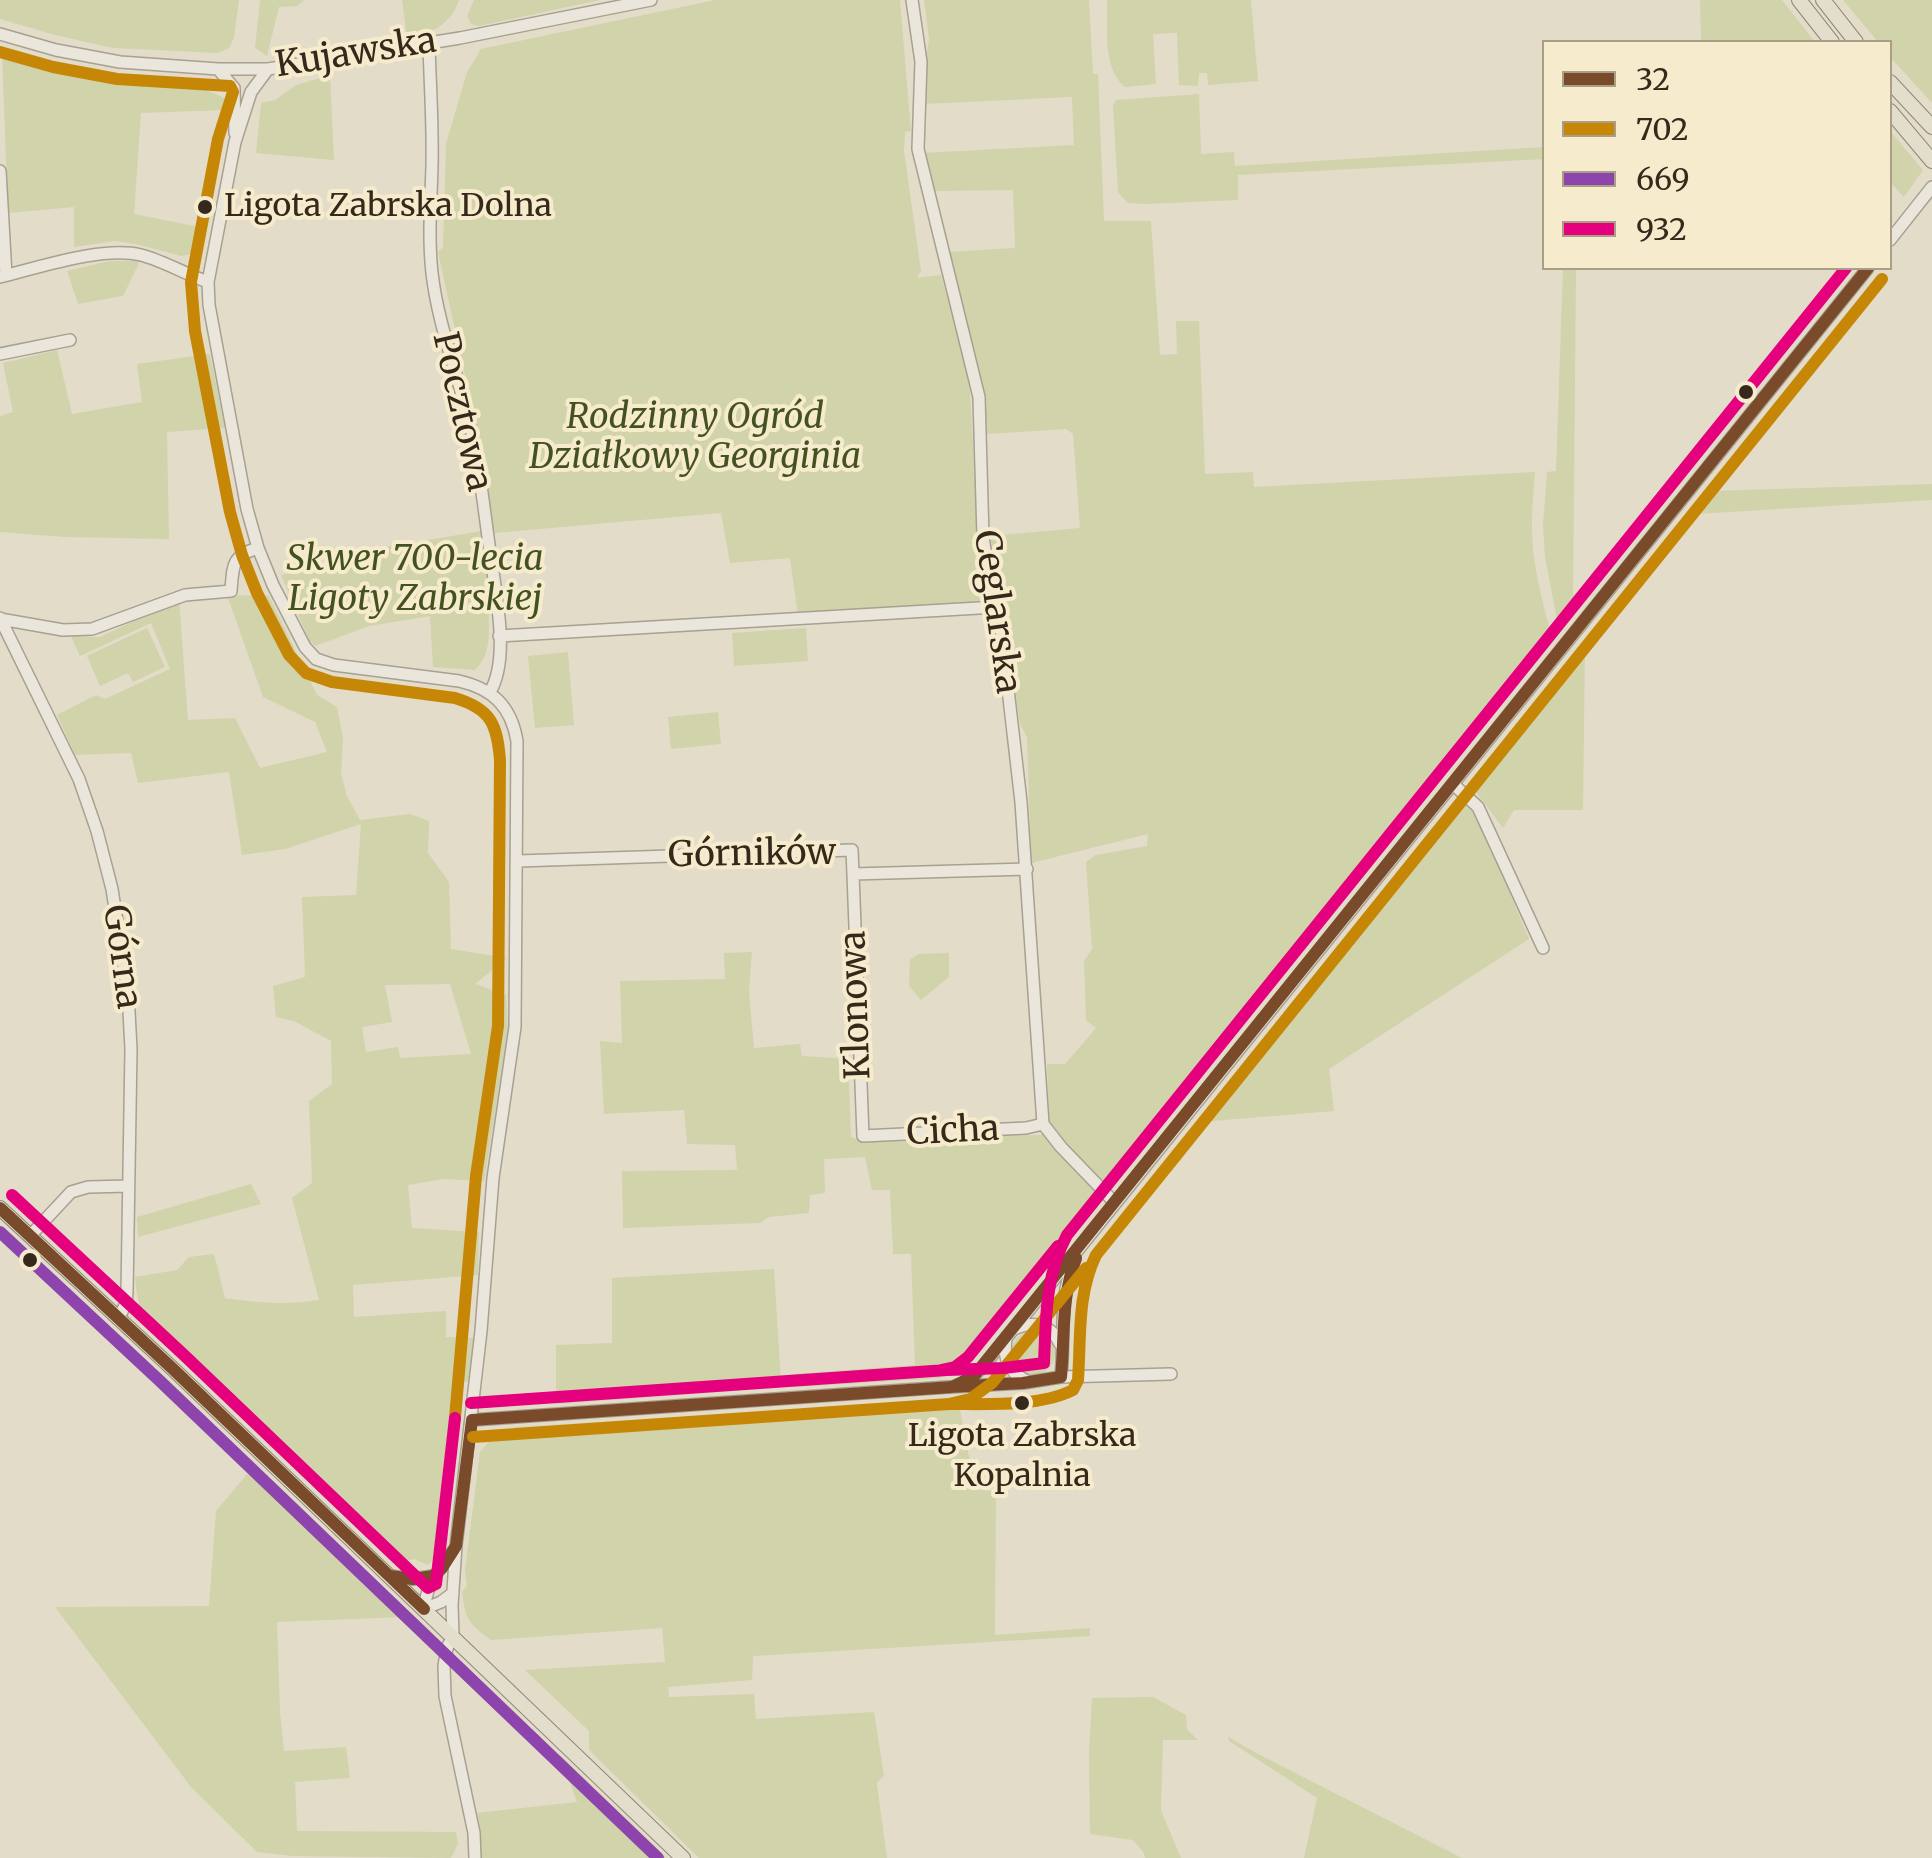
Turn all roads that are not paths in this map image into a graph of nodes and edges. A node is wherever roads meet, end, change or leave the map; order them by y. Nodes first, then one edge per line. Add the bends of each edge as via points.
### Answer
1 (651, 0) edge
2 (912, 0) edge
3 (1798, 0) edge
4 (1822, 0) edge
5 (0, 34) edge
6 (1830, 40) edge
7 (1854, 40) edge
8 (429, 44) junction
9 (218, 69) junction
10 (243, 69) junction
11 (268, 69) junction
12 (1892, 84) edge
13 (234, 88) junction
14 (251, 92) junction
15 (1892, 113) edge
16 (1932, 128) edge
17 (235, 142) junction
18 (1931, 160) edge
19 (0, 171) edge
20 (1932, 187) edge
21 (1892, 237) edge
22 (1866, 270) edge
23 (3, 276) edge
24 (208, 282) junction
25 (70, 340) dead end
26 (0, 354) edge
27 (258, 548) junction
28 (996, 607) junction
29 (0, 618) edge
30 (499, 636) junction
31 (490, 692) junction
32 (1453, 784) junction
33 (518, 861) junction
34 (1027, 870) junction
35 (853, 874) junction
36 (1544, 948) dead end
37 (1043, 1124) junction
38 (863, 1136) joint
39 (128, 1186) junction
40 (1116, 1203) junction
41 (0, 1208) edge
42 (30, 1236) junction
43 (1082, 1246) junction
44 (119, 1318) junction
45 (1009, 1334) junction
46 (1062, 1349) junction
47 (1171, 1374) dead end
48 (1061, 1376) junction
49 (1031, 1382) junction
50 (952, 1387) junction
51 (472, 1420) junction
52 (456, 1546) junction
53 (390, 1576) junction
54 (433, 1576) junction
55 (453, 1593) junction
56 (424, 1609) junction
57 (453, 1636) junction
58 (475, 1858) edge
59 (683, 1858) edge

1 - 8 street, Kujawska
2 - 28 street, Ceglarska via 921,62 918,150 979,398 983,537
3 - 6 main road
4 - 7 main road
5 - 9 street, Kujawska via 120,62
8 - 11 street, Kujawska
8 - 30 street, Pocztowa via 432,275 471,430
9 - 10 street, Kujawska
9 - 13 street
10 - 11 street, Kujawska
10 - 13 street
10 - 14 street
11 - 14 street
12 - 16 main road
13 - 17 street
14 - 17 street
15 - 18 main road
17 - 24 street
19 - 23 street
20 - 21 street
22 - 32 street
23 - 24 street via 108,252 157,260
24 - 27 street
25 - 26 street
27 - 29 street via 234,562 231,591 185,595 99,628 63,630
27 - 31 street via 310,655 324,663 459,681
28 - 30 street
28 - 34 street, Ceglarska
29 - 39 street, Górna via 80,779 112,889 132,1048
30 - 31 street, Pocztowa via 500,662
31 - 33 street via 515,730
32 - 36 street via 1478,807
32 - 40 street
33 - 35 street, Górników via 852,850
33 - 51 street via 514,1026 492,1178
34 - 35 street, Górników
34 - 37 street, Ceglarska
35 - 38 street, Klonowa
37 - 38 street, Cicha
37 - 40 street
39 - 42 street via 71,1192
39 - 44 street, Górna via 127,1292
40 - 43 street
41 - 42 main road
42 - 44 main road
43 - 45 street
43 - 46 street via 1065,1292
44 - 53 main road
45 - 46 street via 1025,1324 1040,1325 1054,1332
45 - 49 street via 1009,1366
45 - 50 street via 974,1376
46 - 48 street
47 - 48 street
48 - 49 street
49 - 50 street
50 - 51 street
51 - 52 street
52 - 54 street
52 - 55 street
53 - 54 street
53 - 56 main road
54 - 56 street
55 - 56 street
55 - 57 street
56 - 57 main road
57 - 58 street via 444,1685
57 - 59 main road

